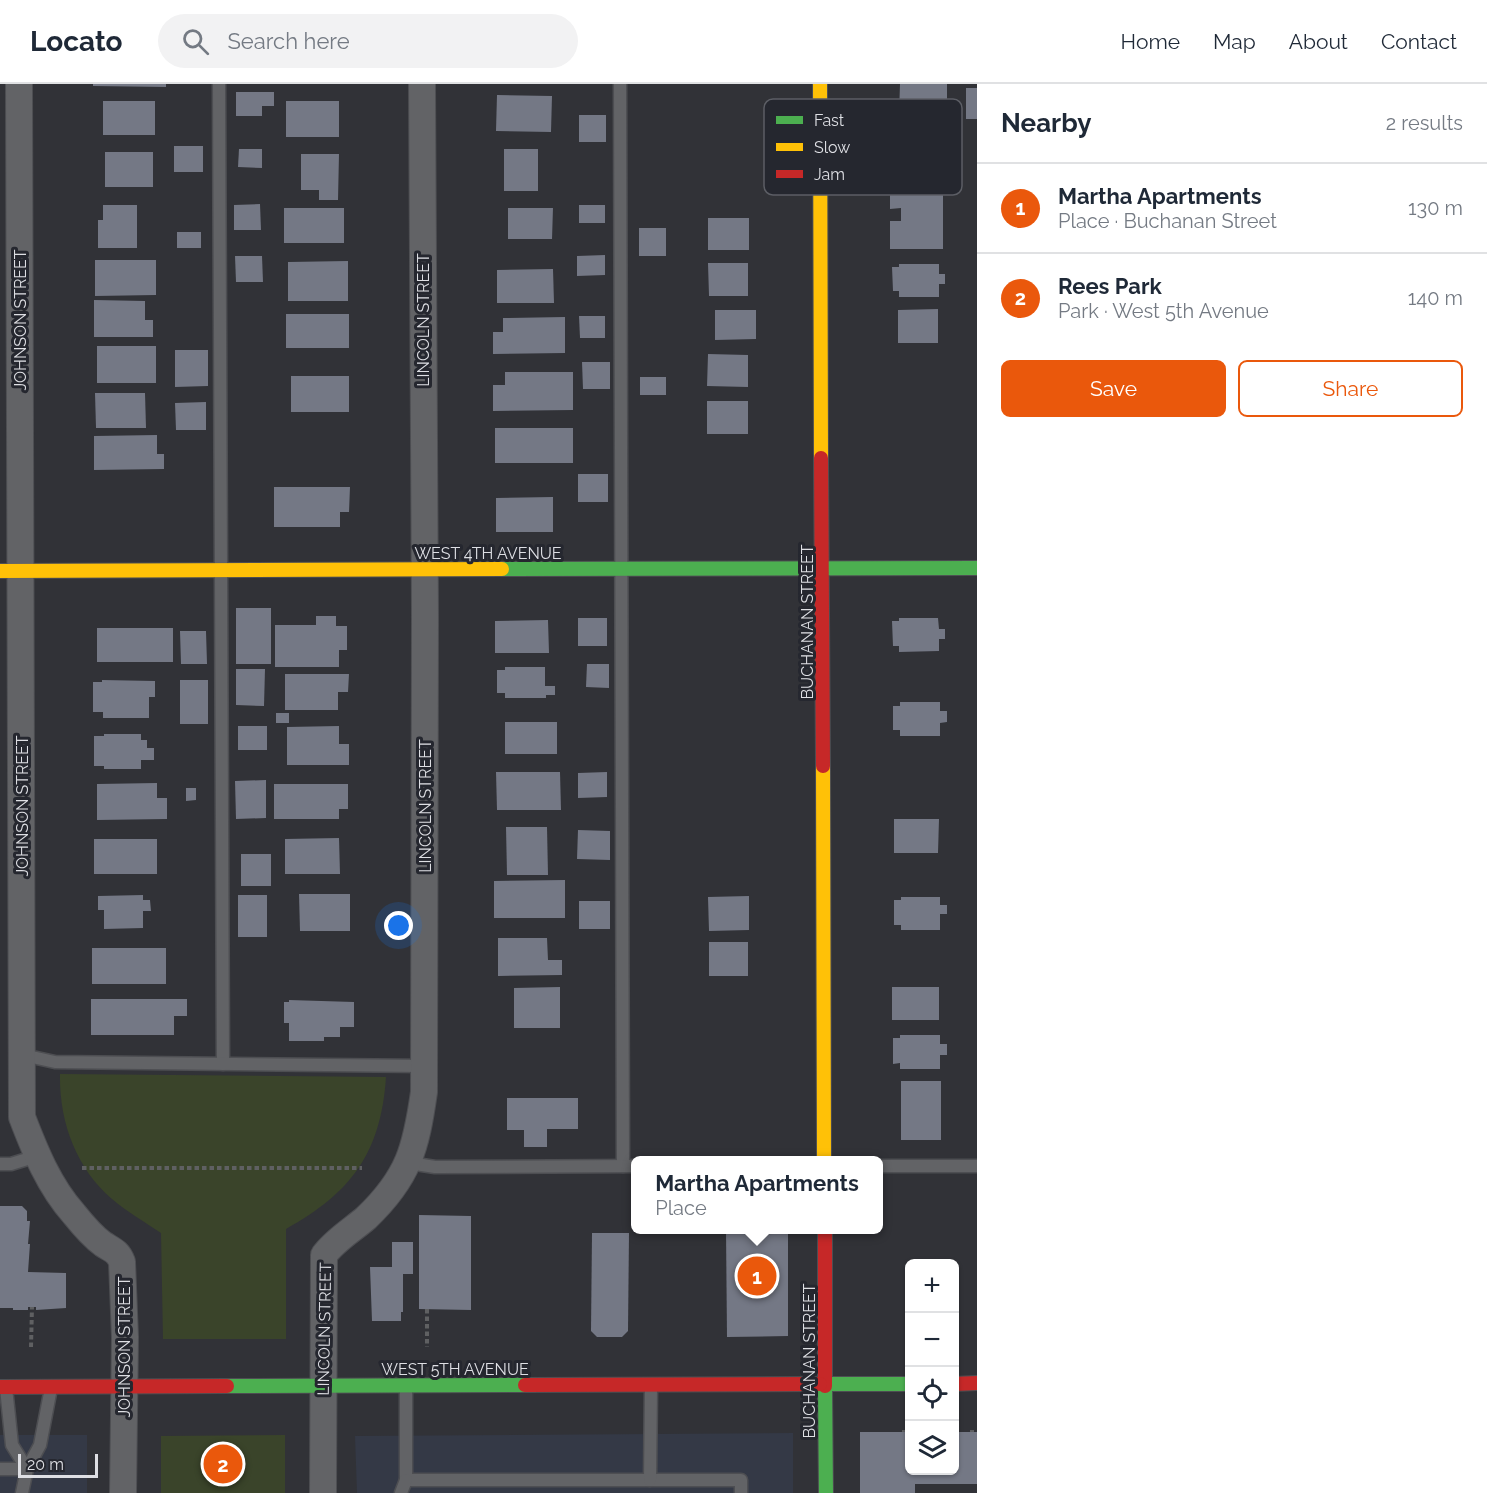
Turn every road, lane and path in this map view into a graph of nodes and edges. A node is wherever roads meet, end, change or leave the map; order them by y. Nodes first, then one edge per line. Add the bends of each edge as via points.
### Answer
1 (19, 84) edge
2 (219, 84) edge
3 (422, 84) edge
4 (620, 84) edge
5 (820, 84) edge
6 (820, 99) edge
7 (821, 195) edge
8 (824, 568) junction
9 (977, 568) edge
10 (622, 569) junction
11 (424, 570) junction
12 (10, 571) edge
13 (221, 571) junction
14 (23, 1055) junction
15 (223, 1064) junction
16 (424, 1066) junction
17 (37, 1156) junction
18 (824, 1156) edge
19 (409, 1163) junction
20 (0, 1164) edge
21 (629, 1166) edge
22 (883, 1166) edge
23 (977, 1166) edge
24 (82, 1168) dead end
25 (362, 1168) dead end
26 (825, 1234) edge
27 (32, 1307) dead end
28 (427, 1309) dead end
29 (31, 1347) dead end
30 (427, 1347) dead end
31 (977, 1383) edge
32 (905, 1384) edge
33 (959, 1384) edge
34 (3, 1386) edge
35 (52, 1386) junction
36 (125, 1386) junction
37 (323, 1386) junction
38 (406, 1386) junction
39 (651, 1386) junction
40 (825, 1386) junction
41 (27, 1469) junction
42 (0, 1470) edge
43 (406, 1480) junction
44 (650, 1480) junction
45 (22, 1493) edge
46 (123, 1493) edge
47 (323, 1493) edge
48 (401, 1493) edge
49 (741, 1493) edge
50 (826, 1493) edge

1 - 12 street, JOHNSON STREET
2 - 13 lane
3 - 11 street, LINCOLN STREET
4 - 10 lane
5 - 6 main road, BUCHANAN STREET
7 - 8 main road, BUCHANAN STREET
8 - 9 main road, WEST 4TH AVENUE
8 - 10 main road, WEST 4TH AVENUE
8 - 18 main road, BUCHANAN STREET
10 - 11 main road, WEST 4TH AVENUE
10 - 21 lane
11 - 13 main road, WEST 4TH AVENUE
11 - 16 street, LINCOLN STREET
12 - 13 main road, WEST 4TH AVENUE
12 - 14 street, JOHNSON STREET
13 - 15 lane
14 - 15 lane via 55,1062
14 - 17 street, JOHNSON STREET via 22,1116
15 - 16 lane
16 - 19 street, LINCOLN STREET via 424,1092
17 - 20 lane
17 - 36 street, JOHNSON STREET via 72,1213 119,1254
19 - 21 lane via 435,1167
19 - 37 street, LINCOLN STREET via 378,1205 324,1255
22 - 23 lane
24 - 25 path
26 - 40 main road, BUCHANAN STREET
27 - 29 path
28 - 30 path
31 - 33 main road
32 - 40 main road, WEST 5TH AVENUE
34 - 35 main road, WEST 5TH AVENUE
34 - 41 lane via 12,1445
35 - 36 main road, WEST 5TH AVENUE
35 - 41 lane via 40,1445
36 - 37 main road, WEST 5TH AVENUE
36 - 46 street, JOHNSON STREET
37 - 38 main road, WEST 5TH AVENUE
37 - 47 street, LINCOLN STREET
38 - 39 main road, WEST 5TH AVENUE
38 - 43 lane
39 - 40 main road, WEST 5TH AVENUE
39 - 44 lane
40 - 50 main road, BUCHANAN STREET
41 - 42 lane
41 - 45 lane
43 - 44 lane
43 - 48 lane
44 - 49 lane via 741,1480

